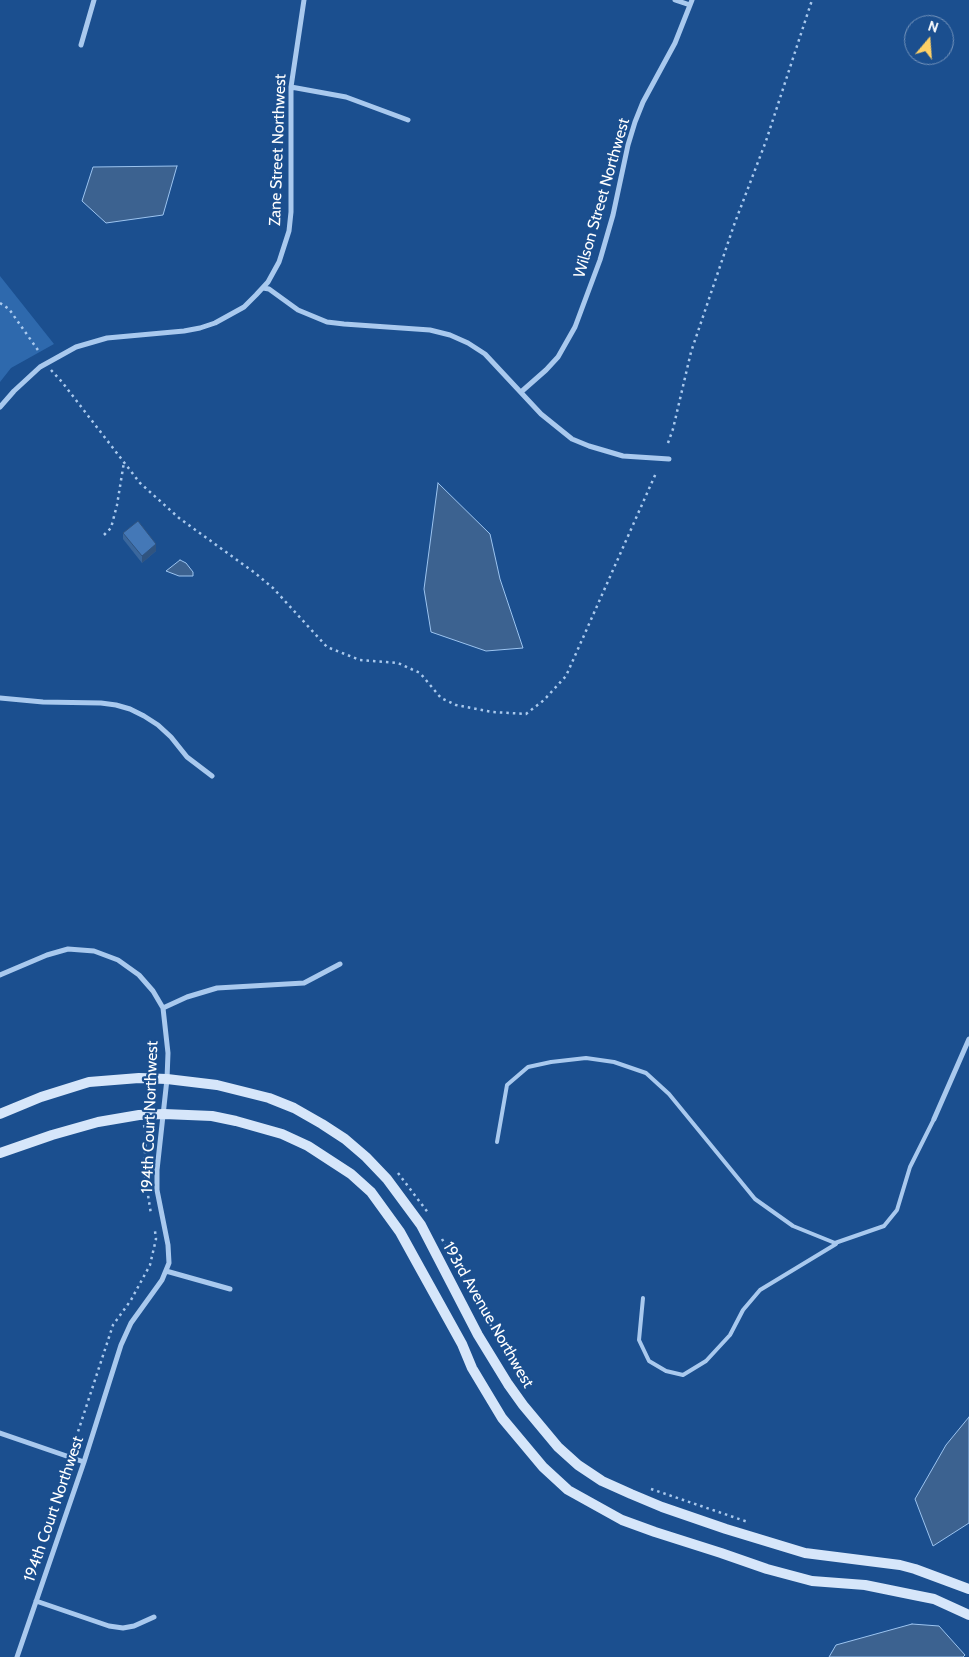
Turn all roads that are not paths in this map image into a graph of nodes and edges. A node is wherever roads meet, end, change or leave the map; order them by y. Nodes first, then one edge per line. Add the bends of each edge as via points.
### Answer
1 (94, 0) edge
2 (304, 0) edge
3 (675, 0) edge
4 (691, 3) edge
5 (80, 44) dead end
6 (291, 87) junction
7 (408, 120) dead end
8 (263, 288) junction
9 (520, 392) junction
10 (0, 407) edge
11 (670, 459) dead end
12 (0, 698) edge
13 (212, 776) dead end
14 (340, 964) dead end
15 (0, 975) edge
16 (163, 1008) junction
17 (969, 1038) edge
18 (167, 1079) junction
19 (0, 1114) edge
20 (164, 1114) junction
21 (934, 1119) joint
22 (497, 1142) dead end
23 (0, 1153) edge
24 (842, 1240) junction
25 (166, 1271) junction
26 (230, 1289) dead end
27 (643, 1298) dead end
28 (0, 1433) edge
29 (84, 1462) junction
30 (969, 1589) edge
31 (36, 1601) junction
32 (969, 1615) edge
33 (154, 1617) dead end
34 (17, 1657) edge

1 - 5 street
2 - 6 street, Zane Street Northwest
3 - 4 street
4 - 9 street, Wilson Street Northwest via 675,43 635,122 600,260 575,327 558,357
6 - 7 street via 346,98
6 - 8 street, Zane Street Northwest via 289,231 279,262
8 - 9 street via 298,310 327,322 430,330 450,335 485,354
8 - 10 street, Zane Street Northwest via 244,306 215,324 107,338 60,355 40,367
9 - 11 street via 556,428 588,446 623,456
12 - 13 street via 101,703 130,709 158,725 187,757
14 - 16 street via 304,983 217,988
15 - 16 street, 194th Court Northwest via 68,949 94,951 118,960 139,975
16 - 18 street, 194th Court Northwest
17 - 21 street
18 - 19 street, 193rd Avenue Northwest via 89,1082
18 - 20 street, 194th Court Northwest
18 - 30 street, 193rd Avenue Northwest via 217,1085 286,1105 322,1124 366,1157 421,1225 478,1335 523,1405 558,1447 602,1481 662,1507 763,1541 805,1553 900,1565
20 - 23 street via 98,1122
20 - 25 street, 194th Court Northwest via 157,1190 168,1245
20 - 32 street via 220,1118 282,1134 330,1160 371,1192 400,1232 502,1418 543,1468 568,1490 622,1520 767,1569 812,1581 864,1585 934,1599
21 - 24 lane via 910,1167 897,1210 884,1226
22 - 24 lane via 507,1085 528,1067 586,1058 614,1062 646,1073 670,1094 755,1199 793,1226 835,1243
24 - 27 lane via 760,1290 743,1310 730,1335 706,1361 683,1375 666,1371 649,1361 639,1340
25 - 26 street
25 - 29 street, 194th Court Northwest via 131,1323 121,1346
28 - 29 street
29 - 31 street, 194th Court Northwest
31 - 33 street via 123,1628
31 - 34 street, 194th Court Northwest

